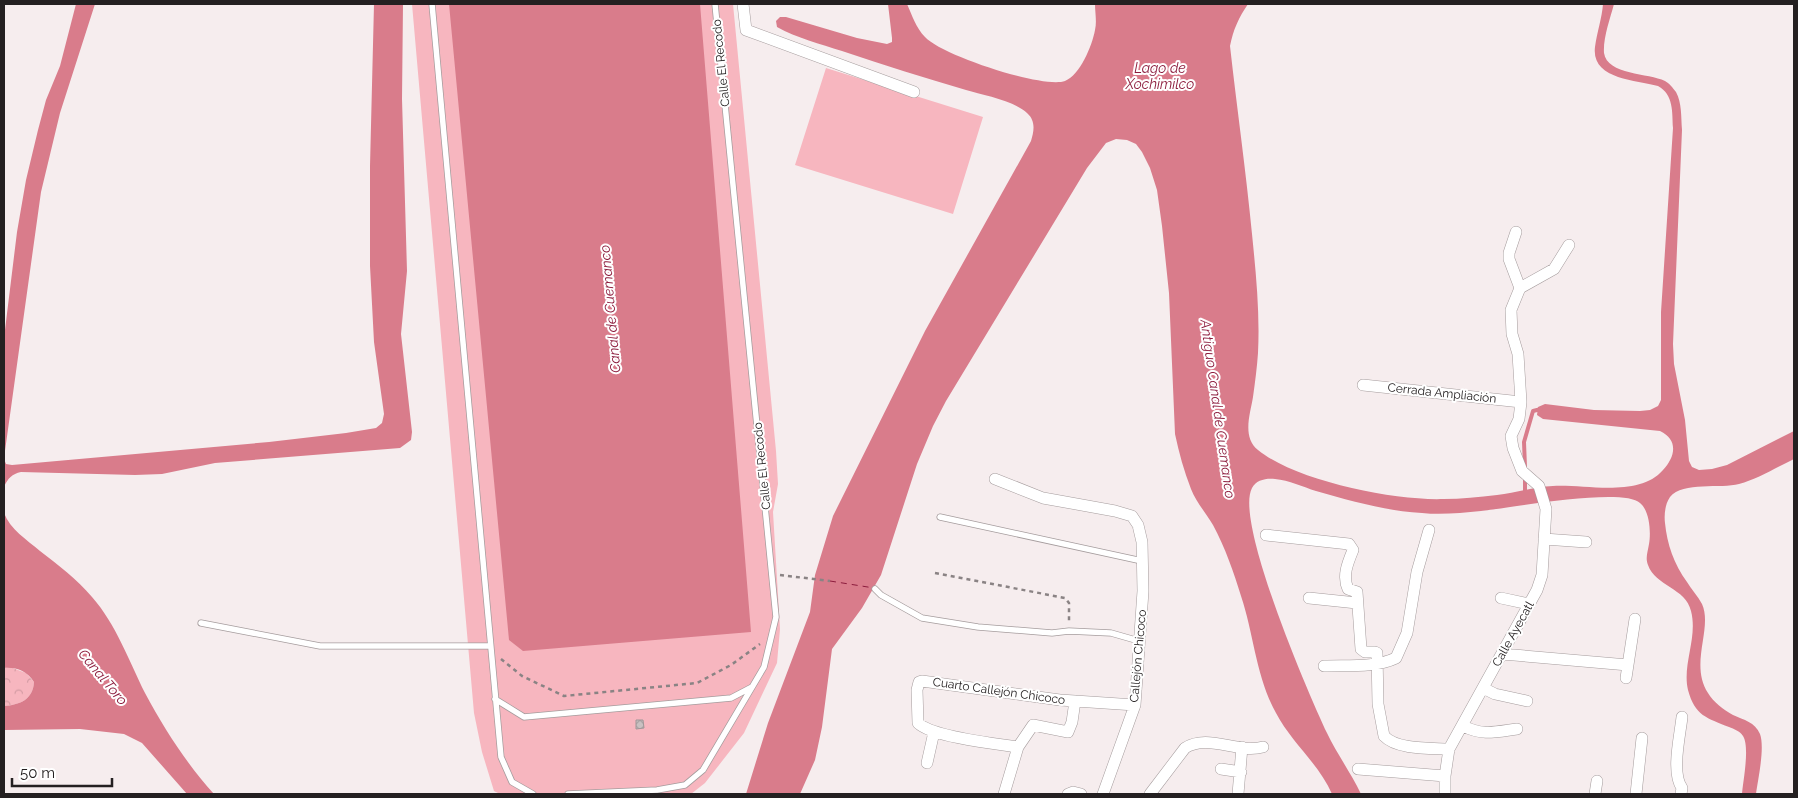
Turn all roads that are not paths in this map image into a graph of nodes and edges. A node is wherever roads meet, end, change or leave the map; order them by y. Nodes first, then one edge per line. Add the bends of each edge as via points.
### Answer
1 (432, 4) edge
2 (715, 4) edge
3 (743, 4) edge
4 (914, 92) dead end
5 (1516, 232) dead end
6 (1569, 245) dead end
7 (1518, 283) junction
8 (1363, 385) dead end
9 (1521, 402) junction
10 (995, 479) dead end
11 (940, 517) dead end
12 (1429, 530) dead end
13 (1266, 535) dead end
14 (1544, 539) junction
15 (1586, 542) dead end
16 (1142, 561) junction
17 (875, 589) dead end
18 (1309, 598) dead end
19 (1501, 598) dead end
20 (1357, 603) junction
21 (1529, 604) junction
22 (1634, 619) dead end
23 (202, 623) dead end
24 (1140, 641) junction
25 (491, 648) junction
26 (1502, 654) junction
27 (1378, 663) junction
28 (1628, 665) junction
29 (1324, 666) dead end
30 (1626, 678) dead end
31 (752, 687) junction
32 (1484, 688) junction
33 (495, 699) junction
34 (1075, 701) junction
35 (1527, 701) dead end
36 (1135, 705) junction
37 (1682, 717) dead end
38 (1463, 726) junction
39 (1517, 729) dead end
40 (934, 732) junction
41 (1642, 738) dead end
42 (1018, 747) junction
43 (1242, 747) junction
44 (1263, 747) dead end
45 (1450, 749) junction
46 (927, 763) dead end
47 (1358, 769) dead end
48 (1220, 770) dead end
49 (1241, 770) junction
50 (1253, 770) dead end
51 (1445, 776) junction
52 (1597, 780) dead end
53 (533, 794) edge
54 (568, 794) edge
55 (1004, 794) edge
56 (1068, 794) edge
57 (1081, 794) edge
58 (1103, 794) edge
59 (1150, 794) edge
60 (1238, 794) edge
61 (1445, 794) edge
62 (1595, 794) edge
63 (1636, 794) edge
64 (1682, 794) edge

1 - 25 lane
2 - 31 lane, Calle El Recodo via 776,617 764,667
3 - 4 street via 746,30
5 - 7 street via 1510,259
6 - 7 street via 1554,269
7 - 9 street via 1511,310
8 - 9 street, Cerrada Ampliación
9 - 14 street, Calle Ayecatl via 1519,419 1511,436 1513,448 1526,474 1539,486 1546,510
10 - 16 street, Callejón Chicoco via 1043,498 1132,516 1142,542
11 - 16 lane
12 - 27 street via 1417,572 1407,633 1396,658
13 - 20 street via 1349,544 1353,550 1346,569 1346,583 1348,589 1357,592
14 - 15 street
14 - 21 street, Calle Ayecatl via 1542,574 1538,590
16 - 24 street, Callejón Chicoco
17 - 24 lane via 922,618 978,627 1052,633 1111,633
18 - 20 street
19 - 21 street
20 - 27 street via 1361,650 1377,653
21 - 26 street, Calle Ayecatl
22 - 28 street
23 - 25 lane via 320,646
24 - 36 street, Callejón Chicoco
25 - 33 lane
26 - 28 street
26 - 32 street, Calle Ayecatl
27 - 29 street
27 - 45 street via 1378,704 1384,736 1404,746
28 - 30 street
31 - 33 lane via 731,698 524,717
31 - 54 lane, Calle El Recodo via 703,770 685,785 657,790
32 - 35 street via 1495,694
32 - 38 street, Calle Ayecatl
33 - 53 lane via 501,757 512,782
34 - 36 street, Cuarto Callejón Chicoco
34 - 40 street, Cuarto Callejón Chicoco via 922,681 917,690 918,723
34 - 42 street via 1068,732 1034,724
36 - 58 street, Callejón Chicoco
37 - 64 street via 1676,773
38 - 39 street via 1475,731
38 - 45 street, Calle Ayecatl
40 - 42 street
40 - 46 street
41 - 63 street
42 - 55 street
43 - 44 street
43 - 49 street
43 - 59 street via 1191,743
45 - 51 street, Calle Ayecatl
47 - 51 street
48 - 49 street
49 - 50 street
49 - 60 street
51 - 61 street, Calle Ayecatl
52 - 62 street
56 - 57 street

